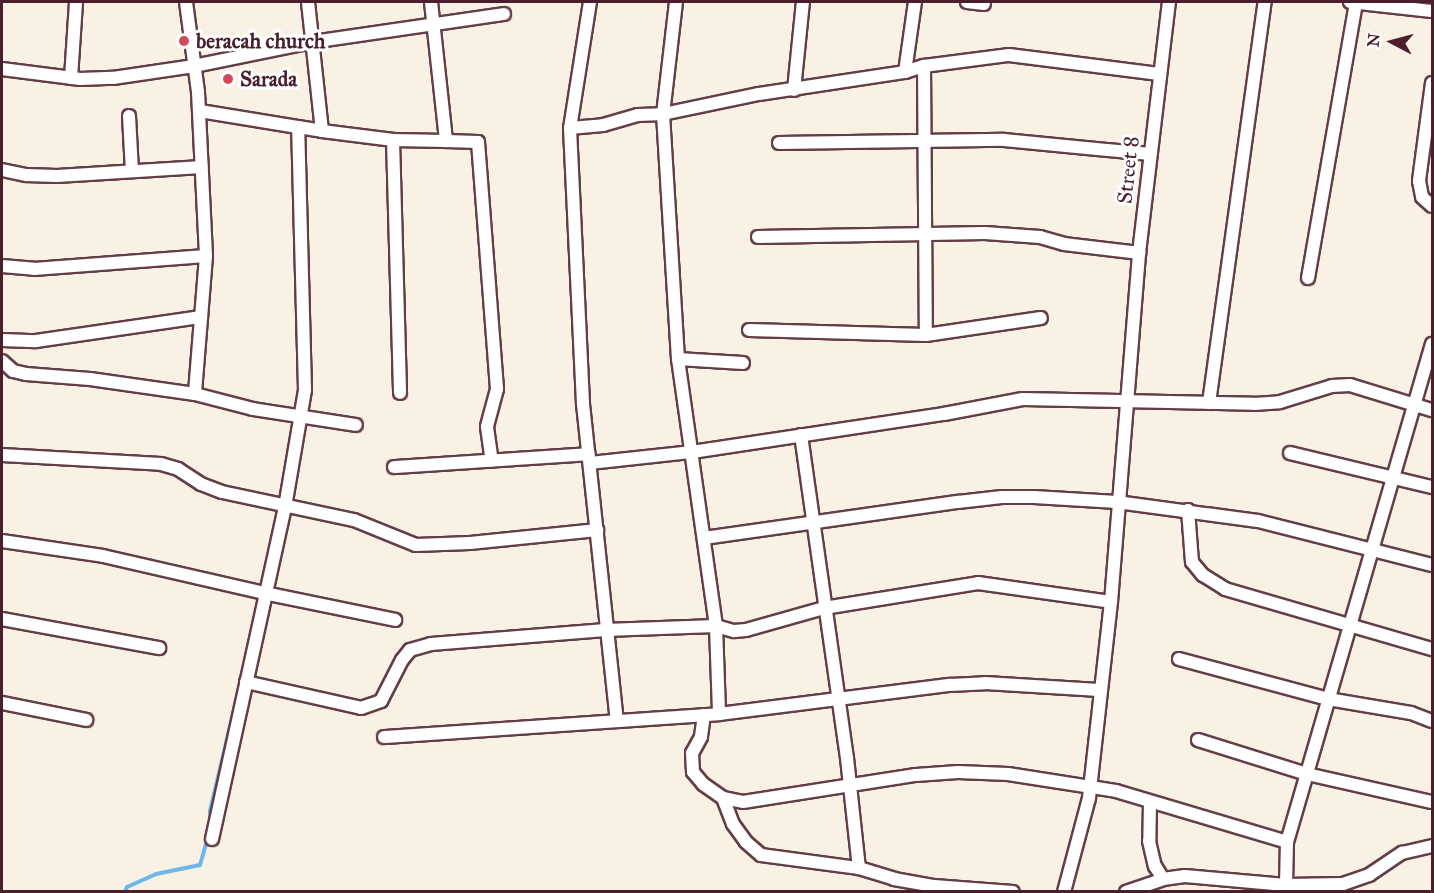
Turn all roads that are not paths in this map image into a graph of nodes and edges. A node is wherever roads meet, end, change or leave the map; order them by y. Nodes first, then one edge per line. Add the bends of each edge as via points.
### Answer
1 (76, 2) edge
2 (186, 2) edge
3 (308, 2) edge
4 (431, 2) edge
5 (590, 2) edge
6 (676, 2) edge
7 (803, 2) edge
8 (915, 2) edge
9 (967, 2) edge
10 (1169, 2) edge
11 (1265, 2) edge
12 (1350, 2) edge
13 (1356, 2) edge
14 (984, 4) dead end
15 (1432, 11) edge
16 (504, 14) dead end
17 (433, 25) junction
18 (312, 42) junction
19 (194, 66) junction
20 (924, 66) junction
21 (2, 69) edge
22 (905, 72) junction
23 (1159, 74) junction
24 (71, 78) junction
25 (1432, 82) edge
26 (794, 90) junction
27 (200, 111) junction
28 (663, 114) junction
29 (129, 116) dead end
30 (1430, 119) edge
31 (298, 127) junction
32 (570, 128) junction
33 (322, 131) junction
34 (393, 140) junction
35 (446, 141) junction
36 (926, 142) junction
37 (779, 143) dead end
38 (1150, 154) junction
39 (202, 167) junction
40 (2, 170) edge
41 (132, 171) junction
42 (1432, 206) edge
43 (926, 236) junction
44 (758, 237) dead end
45 (1139, 253) junction
46 (206, 256) junction
47 (2, 266) edge
48 (1308, 278) dead end
49 (201, 317) junction
50 (1041, 318) dead end
51 (749, 330) dead end
52 (926, 334) junction
53 (2, 340) edge
54 (1432, 344) edge
55 (678, 359) junction
56 (2, 361) edge
57 (743, 363) dead end
58 (195, 393) junction
59 (400, 393) dead end
60 (1127, 403) junction
61 (1209, 403) junction
62 (1414, 405) junction
63 (1432, 410) edge
64 (301, 418) junction
65 (356, 425) dead end
66 (801, 435) junction
67 (692, 452) junction
68 (1290, 453) dead end
69 (2, 455) edge
70 (589, 459) junction
71 (492, 460) junction
72 (394, 467) dead end
73 (1393, 477) junction
74 (1432, 487) edge
75 (1118, 502) junction
76 (285, 507) junction
77 (1188, 510) junction
78 (813, 524) junction
79 (597, 530) junction
80 (704, 538) junction
81 (2, 541) edge
82 (1372, 549) junction
83 (1432, 565) edge
84 (262, 593) junction
85 (1112, 602) junction
86 (824, 608) junction
87 (2, 619) edge
88 (395, 620) dead end
89 (1350, 624) junction
90 (716, 626) junction
91 (605, 630) junction
92 (159, 648) dead end
93 (1432, 650) edge
94 (1179, 659) dead end
95 (246, 682) junction
96 (1099, 690) junction
97 (838, 697) junction
98 (1328, 699) junction
99 (2, 703) edge
100 (719, 714) junction
101 (704, 715) junction
102 (86, 720) dead end
103 (616, 720) junction
104 (1432, 721) edge
105 (384, 737) dead end
106 (1198, 740) dead end
107 (1307, 774) junction
108 (849, 783) junction
109 (1090, 787) junction
110 (723, 798) junction
111 (1150, 802) junction
112 (1431, 802) edge
113 (212, 839) dead end
114 (1287, 842) junction
115 (1432, 846) edge
116 (859, 868) junction
117 (1163, 879) junction
118 (1287, 885) junction
119 (1013, 891) edge
120 (1064, 891) edge
121 (1126, 891) edge

1 - 24 street
2 - 19 street
3 - 18 street
4 - 17 street
5 - 32 street
6 - 28 street
7 - 26 street
8 - 22 street
9 - 14 street
10 - 23 street, Street 8
11 - 61 street
12 - 13 street
13 - 15 street
13 - 48 street
16 - 17 street
17 - 18 street
17 - 35 street
18 - 19 street
18 - 33 street
19 - 24 street via 113,78
19 - 27 street
20 - 22 street
20 - 23 street via 1009,56
20 - 36 street
21 - 24 street
22 - 26 street
23 - 38 street, Street 8
25 - 30 street
26 - 28 street
27 - 31 street
27 - 39 street
28 - 32 street
28 - 55 street
29 - 41 street
30 - 42 street via 1424,136 1419,189
31 - 33 street
31 - 64 street via 305,390
32 - 70 street
33 - 34 street
34 - 35 street
34 - 59 street
35 - 71 street via 478,142 497,390 487,427
36 - 37 street
36 - 38 street via 1004,140
36 - 43 street
38 - 45 street, Street 8
39 - 41 street
39 - 46 street
40 - 41 street via 57,176
43 - 44 street
43 - 45 street via 985,233 1040,237 1064,244
43 - 52 street
45 - 60 street, Street 8
46 - 47 street via 34,269
46 - 49 street
49 - 53 street via 36,341
49 - 58 street
50 - 52 street
51 - 52 street
54 - 62 street
55 - 57 street
55 - 67 street
56 - 58 street via 13,371 26,374
58 - 64 street
60 - 61 street
60 - 66 street via 1023,399
60 - 75 street, Street 8
61 - 62 street via 1280,402 1332,386 1350,385
62 - 63 street
62 - 73 street
64 - 65 street
64 - 76 street
66 - 67 street
66 - 78 street
67 - 70 street
67 - 80 street
68 - 73 street
69 - 76 street via 161,464 222,492
70 - 71 street
70 - 79 street
71 - 72 street
73 - 74 street
73 - 82 street
75 - 77 street
75 - 78 street via 1002,497
75 - 85 street, Street 8
76 - 79 street via 354,520 416,545
76 - 84 street
77 - 82 street via 1258,520
77 - 89 street via 1192,562 1203,575 1225,589
78 - 80 street
78 - 86 street
79 - 91 street
80 - 90 street
81 - 84 street via 103,556
82 - 83 street
82 - 89 street
84 - 88 street
84 - 95 street
85 - 86 street via 978,583
85 - 96 street, Street 8
86 - 90 street via 746,630
86 - 97 street
87 - 92 street
89 - 93 street
89 - 98 street
90 - 91 street
90 - 100 street
91 - 95 street via 421,646 410,650 402,660 381,701 361,708
91 - 103 street
94 - 98 street
95 - 113 street
96 - 97 street via 985,683
96 - 109 street, Street 8
97 - 100 street
97 - 108 street
98 - 104 street via 1411,713
98 - 107 street
99 - 102 street
100 - 101 street
101 - 103 street
101 - 110 street via 701,737 692,753 693,772
103 - 105 street
106 - 107 street
107 - 112 street
107 - 114 street
108 - 109 street via 958,772 1008,774
108 - 110 street via 743,802
108 - 116 street
109 - 111 street
109 - 120 street, Street 8 via 1084,824
110 - 116 street via 733,824 757,853
111 - 114 street
111 - 117 street via 1149,841 1155,866
114 - 118 street
115 - 118 street via 1402,853 1369,875 1349,882
116 - 119 street via 934,886
117 - 118 street via 1185,876
117 - 121 street

